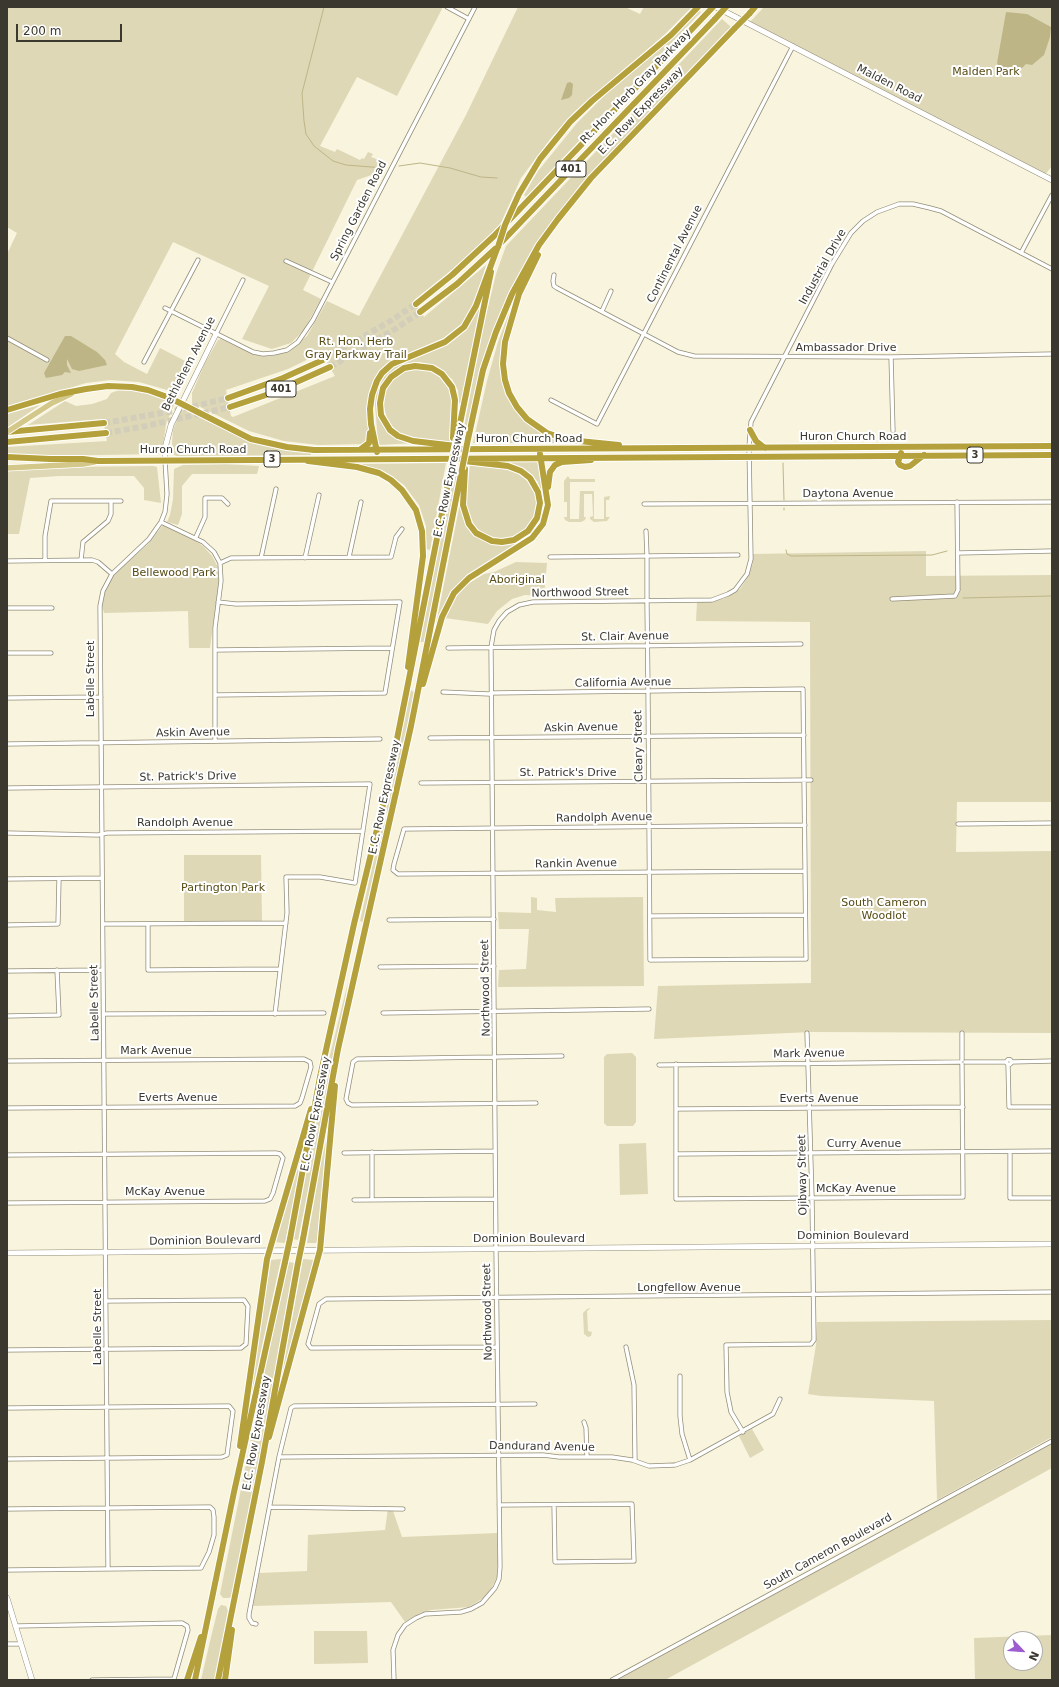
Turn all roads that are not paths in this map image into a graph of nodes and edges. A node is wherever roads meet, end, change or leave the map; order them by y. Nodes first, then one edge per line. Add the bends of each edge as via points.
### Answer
1 (447, 7) edge
2 (475, 7) edge
3 (698, 7) edge
4 (713, 7) edge
5 (716, 7) edge
6 (726, 7) edge
7 (755, 7) edge
8 (469, 19) junction
9 (793, 46) junction
10 (1052, 180) edge
11 (1052, 196) edge
12 (558, 219) junction
13 (1022, 253) junction
14 (198, 260) dead end
15 (286, 261) dead end
16 (1052, 269) edge
17 (490, 271) junction
18 (554, 275) dead end
19 (243, 280) dead end
20 (332, 282) junction
21 (611, 291) dead end
22 (416, 304) tunnel mouth
23 (165, 308) dead end
24 (170, 311) junction
25 (602, 311) junction
26 (420, 312) tunnel mouth
27 (644, 333) junction
28 (216, 334) junction
29 (7, 338) edge
30 (1052, 354) edge
31 (785, 357) junction
32 (891, 357) junction
33 (325, 359) tunnel mouth
34 (47, 360) dead end
35 (144, 362) dead end
36 (330, 367) tunnel mouth
37 (77, 391) junction
38 (228, 398) tunnel mouth
39 (551, 400) dead end
40 (180, 403) junction
41 (230, 407) tunnel mouth
42 (7, 410) edge
43 (104, 423) tunnel mouth
44 (371, 424) junction
45 (750, 430) junction
46 (893, 431) dead end
47 (7, 432) edge
48 (106, 433) tunnel mouth
49 (455, 438) junction
50 (7, 442) edge
51 (1052, 446) edge
52 (749, 447) junction
53 (914, 447) junction
54 (636, 448) junction
55 (765, 448) junction
56 (477, 449) junction
57 (539, 449) junction
58 (360, 450) junction
59 (376, 450) junction
60 (899, 455) junction
61 (924, 455) junction
62 (1052, 455) edge
63 (749, 456) junction
64 (7, 457) edge
65 (449, 457) junction
66 (541, 457) junction
67 (601, 457) junction
68 (379, 458) junction
69 (296, 459) junction
70 (165, 460) junction
71 (98, 461) junction
72 (7, 468) edge
73 (464, 469) junction
74 (276, 489) dead end
75 (319, 495) dead end
76 (548, 496) junction
77 (111, 501) junction
78 (121, 501) dead end
79 (361, 502) dead end
80 (957, 502) junction
81 (1052, 502) edge
82 (228, 504) dead end
83 (644, 504) dead end
84 (750, 504) junction
85 (161, 522) junction
86 (402, 529) dead end
87 (646, 531) dead end
88 (196, 537) junction
89 (1052, 551) edge
90 (958, 553) junction
91 (738, 555) dead end
92 (646, 556) junction
93 (349, 557) junction
94 (550, 557) dead end
95 (261, 558) junction
96 (305, 558) junction
97 (45, 560) junction
98 (81, 560) junction
99 (7, 561) edge
100 (220, 563) junction
101 (112, 574) junction
102 (892, 599) dead end
103 (647, 600) junction
104 (218, 602) junction
105 (7, 608) edge
106 (52, 608) dead end
107 (801, 644) dead end
108 (647, 646) junction
109 (491, 647) junction
110 (392, 648) junction
111 (448, 648) dead end
112 (215, 650) junction
113 (7, 653) edge
114 (51, 653) dead end
115 (648, 691) junction
116 (443, 692) dead end
117 (492, 693) junction
118 (215, 695) junction
119 (101, 697) junction
120 (7, 698) edge
121 (403, 710) junction
122 (411, 726) junction
123 (804, 735) junction
124 (648, 736) junction
125 (430, 738) dead end
126 (492, 738) junction
127 (380, 739) dead end
128 (215, 741) junction
129 (101, 743) junction
130 (7, 744) edge
131 (804, 780) junction
132 (811, 780) dead end
133 (649, 782) junction
134 (421, 783) dead end
135 (493, 783) junction
136 (102, 787) junction
137 (7, 788) edge
138 (1052, 823) edge
139 (958, 824) dead end
140 (805, 825) junction
141 (649, 826) junction
142 (493, 828) junction
143 (404, 829) joint
144 (363, 831) junction
145 (7, 834) edge
146 (102, 834) junction
147 (804, 871) junction
148 (649, 872) junction
149 (494, 873) junction
150 (102, 878) junction
151 (7, 879) edge
152 (59, 879) junction
153 (805, 915) junction
154 (650, 916) junction
155 (494, 919) junction
156 (389, 920) dead end
157 (286, 923) junction
158 (103, 924) junction
159 (148, 924) junction
160 (7, 925) edge
161 (494, 966) junction
162 (380, 967) dead end
163 (280, 969) junction
164 (57, 970) junction
165 (103, 970) junction
166 (7, 971) edge
167 (649, 1009) dead end
168 (495, 1012) junction
169 (324, 1013) dead end
170 (383, 1013) dead end
171 (104, 1014) junction
172 (275, 1014) junction
173 (7, 1016) edge
174 (807, 1033) dead end
175 (962, 1033) dead end
176 (338, 1049) junction
177 (562, 1056) dead end
178 (495, 1057) junction
179 (304, 1059) joint
180 (104, 1060) junction
181 (7, 1061) edge
182 (962, 1062) junction
183 (1008, 1062) junction
184 (1052, 1062) edge
185 (808, 1063) junction
186 (676, 1064) junction
187 (659, 1065) dead end
188 (320, 1077) junction
189 (536, 1103) dead end
190 (495, 1104) junction
191 (105, 1107) junction
192 (962, 1107) junction
193 (1052, 1107) edge
194 (7, 1108) edge
195 (810, 1108) junction
196 (676, 1109) junction
197 (495, 1151) junction
198 (1052, 1151) edge
199 (372, 1152) junction
200 (963, 1152) junction
201 (1010, 1152) junction
202 (344, 1153) dead end
203 (811, 1153) junction
204 (105, 1154) junction
205 (676, 1154) junction
206 (7, 1155) edge
207 (812, 1198) junction
208 (1052, 1198) edge
209 (496, 1199) junction
210 (354, 1200) dead end
211 (372, 1200) junction
212 (7, 1202) edge
213 (106, 1202) junction
214 (1052, 1244) edge
215 (812, 1246) junction
216 (496, 1249) junction
217 (320, 1250) junction
218 (269, 1251) junction
219 (106, 1252) junction
220 (7, 1253) edge
221 (1052, 1292) edge
222 (813, 1296) junction
223 (496, 1298) junction
224 (107, 1301) junction
225 (497, 1347) junction
226 (626, 1347) dead end
227 (7, 1350) edge
228 (107, 1350) junction
229 (680, 1376) dead end
230 (780, 1399) dead end
231 (535, 1404) dead end
232 (498, 1405) junction
233 (107, 1407) junction
234 (7, 1408) edge
235 (584, 1422) dead end
236 (743, 1432) junction
237 (1052, 1441) edge
238 (498, 1455) junction
239 (279, 1457) junction
240 (587, 1457) junction
241 (108, 1458) junction
242 (7, 1459) edge
243 (690, 1460) junction
244 (635, 1461) junction
245 (262, 1462) junction
246 (234, 1492) junction
247 (499, 1505) junction
248 (554, 1505) junction
249 (270, 1507) junction
250 (108, 1508) junction
251 (7, 1509) edge
252 (403, 1509) dead end
253 (108, 1569) junction
254 (7, 1570) edge
255 (7, 1598) edge
256 (212, 1600) junction
257 (234, 1605) junction
258 (256, 1624) dead end
259 (16, 1626) junction
260 (7, 1644) edge
261 (21, 1644) junction
262 (32, 1680) edge
263 (92, 1680) edge
264 (186, 1680) edge
265 (195, 1680) edge
266 (218, 1680) edge
267 (225, 1680) edge
268 (394, 1680) edge
269 (612, 1680) edge

1 - 8 street
2 - 8 street, Spring Garden Road
3 - 17 highway, bridge via 663,42 570,122 540,159 519,194
4 - 22 highway, Rt. Hon. Herb Gray Parkway / 401 via 494,236
5 - 9 street, Malden Road
6 - 26 highway, Rt. Hon. Herb Gray Parkway / 401, bridge via 494,249 457,284
7 - 12 highway, E.C. Row Expressway, bridge via 591,178
8 - 20 street, Spring Garden Road
9 - 10 street, Malden Road
9 - 27 street, Continental Avenue
11 - 13 street
12 - 54 highway via 529,272 514,308 505,342 504,373 507,386 522,414 547,433 569,440
12 - 73 highway, E.C. Row Expressway, bridge via 539,245 520,279 496,332 483,370
13 - 16 street, Industrial Drive
13 - 31 street, Industrial Drive via 941,211 913,204 899,204 877,212 851,233
14 - 24 street
15 - 20 street
17 - 44 highway via 468,321 458,332 436,346 396,362 379,377 372,395
17 - 49 highway, E.C. Row Expressway
18 - 25 street, Ambassador Drive via 554,286
19 - 28 street, Bethlehem Avenue
20 - 28 street, Spring Garden Road via 304,335 287,350 269,354 253,352
21 - 25 street
23 - 24 street, Spring Garden Road
24 - 28 street, Spring Garden Road
24 - 35 street
25 - 27 street, Ambassador Drive
27 - 31 street, Ambassador Drive via 678,352 694,356
27 - 39 street, Continental Avenue via 597,424
28 - 40 street, Bethlehem Avenue
29 - 34 street
30 - 32 street, Ambassador Drive
31 - 32 street, Ambassador Drive
31 - 45 street, Industrial Drive via 751,422
32 - 46 street
33 - 38 highway, 401
36 - 41 highway, 401 via 272,393
37 - 40 highway, Huron Church Road / 3 via 108,386 132,387 155,392
37 - 42 highway
37 - 47 main road, Huron Church Road / 3, bridge via 52,403
40 - 58 highway, Huron Church Road / 3 via 238,433 269,444 304,450
40 - 70 street, Bethlehem Avenue via 170,428
43 - 47 highway
44 - 58 highway via 370,442
44 - 59 highway
45 - 52 street, Industrial Drive
45 - 55 highway via 756,441
48 - 50 highway
49 - 56 highway via 454,393 442,374 432,368 415,366 404,368 391,377 381,393 380,407 384,422 394,434 416,442
49 - 65 highway, E.C. Row Expressway, bridge
51 - 53 highway, Huron Church Road / 3
52 - 54 highway, Huron Church Road / 3
52 - 55 highway, Huron Church Road / 3
52 - 63 street, Northwood Street
53 - 55 highway, Huron Church Road / 3
53 - 60 highway
54 - 57 highway, Huron Church Road / 3
56 - 57 highway, Huron Church Road / 3
56 - 59 highway, Huron Church Road / 3
57 - 66 highway
58 - 59 highway, Huron Church Road / 3
59 - 68 highway
60 - 61 highway, Huron Church Road / 3
60 - 61 highway via 898,464 905,467
60 - 63 highway, Huron Church Road / 3
61 - 62 highway, Huron Church Road / 3
63 - 67 highway, Huron Church Road / 3
63 - 84 street, Northwood Street
64 - 71 highway
65 - 66 highway, Huron Church Road / 3
65 - 68 highway, Huron Church Road / 3
65 - 73 highway via 502,465 525,474 536,487 540,503 537,518 528,531 514,540 502,542 492,541 476,533 464,513
65 - 121 highway, E.C. Row Expressway, bridge via 450,468
66 - 67 highway, Huron Church Road / 3
66 - 76 highway
67 - 76 highway via 555,465 550,474
68 - 69 highway, Huron Church Road / 3
69 - 70 highway, Huron Church Road / 3
69 - 121 highway via 358,467 379,473 402,490 412,502 418,516 422,531 423,556
70 - 71 highway, Huron Church Road / 3
70 - 85 street, Labelle Street via 167,494
71 - 72 main road, Huron Church Road / 3
73 - 122 highway, E.C. Row Expressway
74 - 95 street
75 - 96 street
76 - 122 highway via 545,519 536,534 526,543 469,578 450,600 439,624
77 - 78 street
77 - 97 street via 51,501 45,536
77 - 98 street via 108,521 83,542
79 - 93 street
80 - 81 street, Daytona Avenue
80 - 84 street, Daytona Avenue
80 - 90 street
82 - 88 street via 222,498 205,498 205,517
83 - 84 street, Daytona Avenue
84 - 103 street, Northwood Street via 750,567 744,580 735,590 712,600
85 - 88 street
85 - 101 street, Labelle Street via 149,539
86 - 93 street via 396,537 391,557
87 - 92 street, Cleary Street
88 - 100 street via 209,547
89 - 90 street
90 - 102 street via 958,590 955,596
91 - 92 street
92 - 94 street
92 - 103 street, Cleary Street
93 - 96 street
95 - 96 street
95 - 100 street via 231,558
97 - 98 street
97 - 99 street
98 - 101 street via 98,562
100 - 104 street
101 - 119 street, Labelle Street via 103,591 100,606
103 - 108 street, Cleary Street
103 - 109 street, Northwood Street via 533,602 518,605 499,621 494,630
104 - 110 street via 400,602
104 - 112 street via 214,628
105 - 106 street
107 - 108 street, St. Clair Avenue
108 - 109 street, St. Clair Avenue
108 - 115 street, Cleary Street
109 - 111 street, St. Clair Avenue
109 - 117 street, Northwood Street
110 - 112 street
110 - 118 street via 385,693
112 - 118 street
113 - 114 street
115 - 117 street, California Avenue
115 - 123 street, California Avenue via 803,690
115 - 124 street, Cleary Street
116 - 117 street, California Avenue
117 - 126 street, Northwood Street
118 - 128 street
119 - 120 street
119 - 129 street, Labelle Street
121 - 188 highway, E.C. Row Expressway
122 - 176 highway, E.C. Row Expressway
123 - 124 street, Askin Avenue
123 - 131 street
124 - 126 street, Askin Avenue
124 - 133 street, Cleary Street
125 - 126 street, Askin Avenue
126 - 135 street, Northwood Street
127 - 128 street, Askin Avenue
128 - 129 street, Askin Avenue
129 - 130 street, Askin Avenue
129 - 136 street, Labelle Street
131 - 132 street, St. Patrick's Drive
131 - 133 street, St. Patrick's Drive
131 - 140 street
133 - 135 street, St. Patrick's Drive
133 - 141 street, Cleary Street
134 - 135 street, St. Patrick's Drive
135 - 142 street, Northwood Street
136 - 137 street, St. Patrick's Drive
136 - 144 street, St. Patrick's Drive via 370,784
136 - 146 street, Labelle Street
138 - 139 street
140 - 141 street, Randolph Avenue
140 - 147 street
141 - 142 street, Randolph Avenue
141 - 148 street, Cleary Street
142 - 143 street, Randolph Avenue
142 - 149 street, Northwood Street
143 - 149 street, Rankin Avenue via 394,864 395,873
144 - 146 street, Randolph Avenue
144 - 157 street via 355,883 320,876 286,877
145 - 146 street, Randolph Avenue
146 - 150 street, Labelle Street
147 - 148 street, Rankin Avenue
147 - 153 street
148 - 149 street, Rankin Avenue
148 - 154 street, Cleary Street
149 - 155 street, Northwood Street
150 - 152 street
150 - 158 street, Labelle Street
151 - 152 street
152 - 160 street via 58,924
153 - 154 street
153 - 154 street, Cleary Street via 806,959 650,960
155 - 156 street
155 - 161 street, Northwood Street
157 - 159 street
157 - 163 street
158 - 159 street
158 - 165 street, Labelle Street
159 - 163 street via 148,970
161 - 162 street
161 - 168 street, Northwood Street
163 - 172 street
164 - 165 street
164 - 166 street
164 - 173 street via 59,1015
165 - 171 street, Labelle Street
167 - 168 street
168 - 170 street
168 - 178 street, Northwood Street
169 - 172 street
171 - 172 street
171 - 180 street, Labelle Street
174 - 185 street, Ojibway Street
175 - 182 street
176 - 217 highway
176 - 245 highway, E.C. Row Expressway, bridge
177 - 178 street
178 - 190 street, Northwood Street
178 - 190 street via 357,1059 353,1062 346,1099 352,1105
179 - 180 street, Mark Avenue
179 - 191 street, Everts Avenue via 310,1062 311,1067 300,1104 295,1106
180 - 181 street, Mark Avenue
180 - 191 street, Labelle Street
182 - 183 street, Mark Avenue
182 - 185 street, Mark Avenue
182 - 192 street
183 - 184 street, Mark Avenue
183 - 193 street via 1009,1107
185 - 186 street, Mark Avenue
185 - 195 street, Ojibway Street
186 - 187 street, Mark Avenue
186 - 196 street
188 - 218 highway
188 - 246 highway, E.C. Row Expressway, bridge via 290,1239
189 - 190 street
190 - 197 street, Northwood Street
191 - 194 street, Everts Avenue
191 - 204 street, Labelle Street
192 - 195 street, Everts Avenue
192 - 200 street
195 - 196 street, Everts Avenue
195 - 203 street, Ojibway Street
196 - 205 street
197 - 199 street
197 - 209 street, Northwood Street
198 - 201 street, Curry Avenue
199 - 202 street
199 - 211 street
200 - 201 street, Curry Avenue
200 - 203 street, Curry Avenue
200 - 207 street, McKay Avenue via 963,1197
201 - 208 street via 1010,1198
203 - 205 street, Curry Avenue
203 - 207 street, Ojibway Street
204 - 206 street
204 - 213 street, Labelle Street
204 - 213 street, McKay Avenue via 276,1153 283,1158 270,1199
205 - 207 street, McKay Avenue via 676,1199
207 - 215 street, Ojibway Street
209 - 211 street
209 - 216 street, Northwood Street
210 - 211 street
212 - 213 street, McKay Avenue
213 - 219 street, Labelle Street
214 - 215 street, Dominion Boulevard
215 - 216 street, Dominion Boulevard
215 - 222 street, Ojibway Street
216 - 217 street, Dominion Boulevard
216 - 223 street, Northwood Street
217 - 218 street, Dominion Boulevard
217 - 245 highway
218 - 219 street, Dominion Boulevard
218 - 246 highway
219 - 220 street, Dominion Boulevard
219 - 224 street, Labelle Street
221 - 222 street, Longfellow Avenue
222 - 223 street, Longfellow Avenue
222 - 236 street, Ojibway Street via 814,1340 811,1344 726,1345 727,1392 731,1412
223 - 225 street, Northwood Street
223 - 225 street, Longfellow Avenue via 326,1299 319,1304 308,1344 311,1348
224 - 228 street, Labelle Street
224 - 228 street via 244,1300 248,1306 246,1344 241,1348
225 - 232 street, Northwood Street
226 - 244 street via 634,1385
227 - 228 street
228 - 233 street, Labelle Street
229 - 243 street via 682,1434
230 - 236 street, Dandurand Avenue via 773,1414
231 - 232 street
232 - 238 street, Northwood Street
232 - 239 street via 294,1406 291,1408
233 - 234 street
233 - 241 street, Labelle Street
233 - 241 street via 229,1406 233,1411 227,1454 222,1457
235 - 240 street
236 - 243 street, Dandurand Avenue
237 - 269 street, South Cameron Boulevard
238 - 239 street, Dandurand Avenue
238 - 240 street, Dandurand Avenue
238 - 247 street, Northwood Street
239 - 249 street
240 - 244 street, Dandurand Avenue via 612,1457
241 - 242 street
241 - 250 street, Labelle Street
243 - 244 street, Dandurand Avenue via 661,1466 649,1466
245 - 257 highway, E.C. Row Expressway
246 - 256 highway, E.C. Row Expressway
247 - 248 street
247 - 268 street, Northwood Street via 500,1567 495,1588 482,1603 471,1609 425,1614 405,1625 398,1635 394,1650
248 - 248 street via 555,1562 634,1561 632,1504
249 - 252 street
249 - 258 street via 249,1614 252,1623
250 - 251 street
250 - 253 street, Labelle Street
250 - 253 street via 210,1507 213,1510 214,1535 201,1568
253 - 254 street
255 - 259 street
256 - 264 highway
256 - 265 highway, E.C. Row Expressway
257 - 266 highway, E.C. Row Expressway
257 - 267 highway
259 - 261 street
259 - 263 street via 182,1623 187,1626 174,1679
260 - 261 street
261 - 262 street

